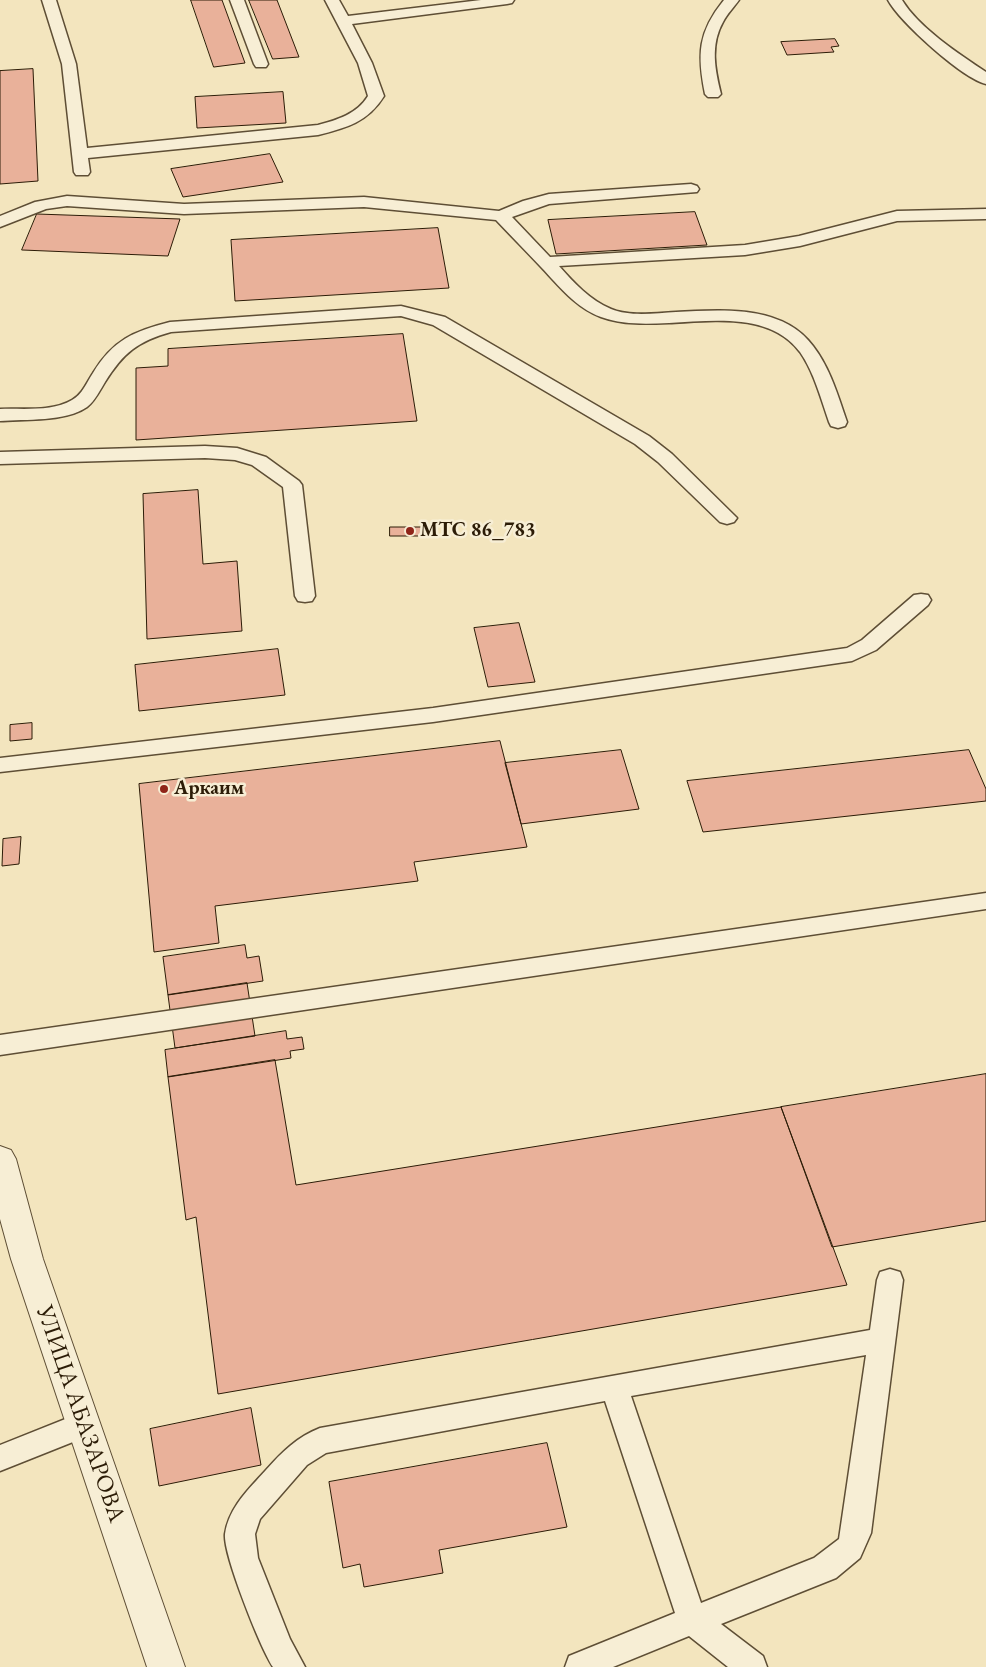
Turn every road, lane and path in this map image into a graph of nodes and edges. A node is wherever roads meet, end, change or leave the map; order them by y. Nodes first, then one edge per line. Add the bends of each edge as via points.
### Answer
1 (49, 0) edge
2 (237, 0) edge
3 (332, 0) edge
4 (507, 0) edge
5 (732, 0) edge
6 (895, 0) edge
7 (342, 21) junction
8 (261, 64) dead end
9 (986, 79) edge
10 (713, 94) dead end
11 (79, 154) junction
12 (82, 172) dead end
13 (691, 189) dead end
14 (986, 214) edge
15 (501, 216) junction
16 (0, 222) edge
17 (546, 262) junction
18 (0, 415) edge
19 (838, 422) dead end
20 (0, 458) edge
21 (727, 518) dead end
22 (305, 596) dead end
23 (921, 600) dead end
24 (0, 765) edge
25 (986, 901) edge
26 (0, 1045) edge
27 (0, 1159) edge
28 (890, 1280) dead end
29 (882, 1340) junction
30 (614, 1387) junction
31 (83, 1425) junction
32 (0, 1458) edge
33 (692, 1620) junction
34 (166, 1667) edge
35 (290, 1667) edge
36 (580, 1667) edge
37 (752, 1667) edge

1 - 11 lane via 70,64
2 - 8 lane
3 - 7 lane
4 - 7 lane
5 - 10 lane via 717,16 712,27 707,55
6 - 9 lane via 903,14
7 - 11 lane via 366,63 376,96 372,105 359,116 318,130
11 - 12 lane
13 - 15 lane via 549,199
14 - 17 lane via 890,217 800,241 745,250
15 - 16 lane via 364,202 184,210 67,201 51,202
15 - 17 lane
17 - 19 lane via 584,301 599,311 616,316 731,316 764,321 781,328 806,348 828,392
18 - 21 lane via 62,410 77,405 86,398 114,354 128,342 148,333 170,328 401,311 439,321 642,440
20 - 22 lane via 205,452 237,454 259,461 292,485
23 - 24 lane via 869,645 852,654 433,715
25 - 26 lane
27 - 31 street, УЛИЦА АБАЗАРОВА via 27,1258
28 - 29 lane
29 - 30 lane
29 - 33 lane via 856,1533 850,1548 825,1568
30 - 33 lane
30 - 35 lane via 320,1441 297,1456 248,1511 240,1534 243,1558 278,1648
31 - 32 lane
31 - 34 street, УЛИЦА АБАЗАРОВА
33 - 36 lane
33 - 37 lane

